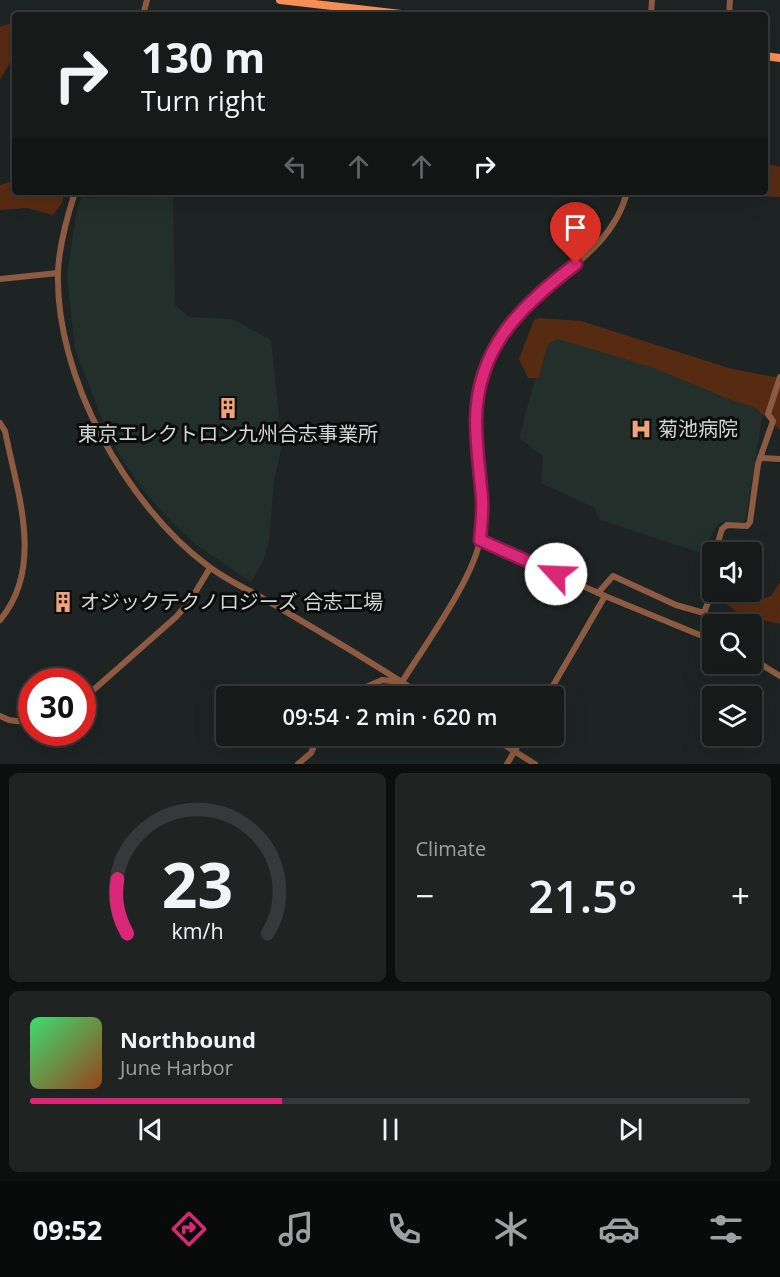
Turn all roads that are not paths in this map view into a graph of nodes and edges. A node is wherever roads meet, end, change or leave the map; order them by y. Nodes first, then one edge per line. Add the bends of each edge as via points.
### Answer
1 (280, 0) edge
2 (384, 12) edge
3 (74, 195) edge
4 (626, 195) edge
5 (58, 273) junction
6 (0, 279) edge
7 (780, 377) edge
8 (0, 423) edge
9 (760, 458) junction
10 (780, 459) edge
11 (480, 540) junction
12 (718, 542) edge
13 (210, 568) junction
14 (602, 595) junction
15 (708, 602) edge
16 (704, 614) joint
17 (0, 620) edge
18 (702, 636) edge
19 (762, 665) edge
20 (780, 676) edge
21 (402, 682) junction
22 (368, 686) edge
23 (408, 686) edge
24 (552, 686) edge
25 (96, 688) edge
26 (0, 716) edge
27 (18, 720) edge
28 (314, 746) edge
29 (507, 746) edge
30 (518, 746) edge
31 (515, 751) junction
32 (298, 764) edge
33 (507, 764) edge
34 (535, 764) edge

1 - 2 main road
3 - 5 street
4 - 11 street via 612,226 588,255 509,323 490,354 477,405
5 - 6 street
5 - 13 street via 72,361 118,467 158,520
7 - 9 street via 768,414 773,422
8 - 17 street via 26,544 18,590
9 - 10 street
9 - 12 street via 750,522 747,526 727,525
11 - 14 street
11 - 21 street via 468,573
13 - 21 street
13 - 25 street via 176,618
14 - 16 street via 613,576
14 - 18 street
14 - 24 street
15 - 16 street
19 - 20 street
21 - 22 street via 382,680
21 - 23 street
26 - 27 street
28 - 32 street
29 - 31 street
30 - 31 street
31 - 33 street
31 - 34 street

